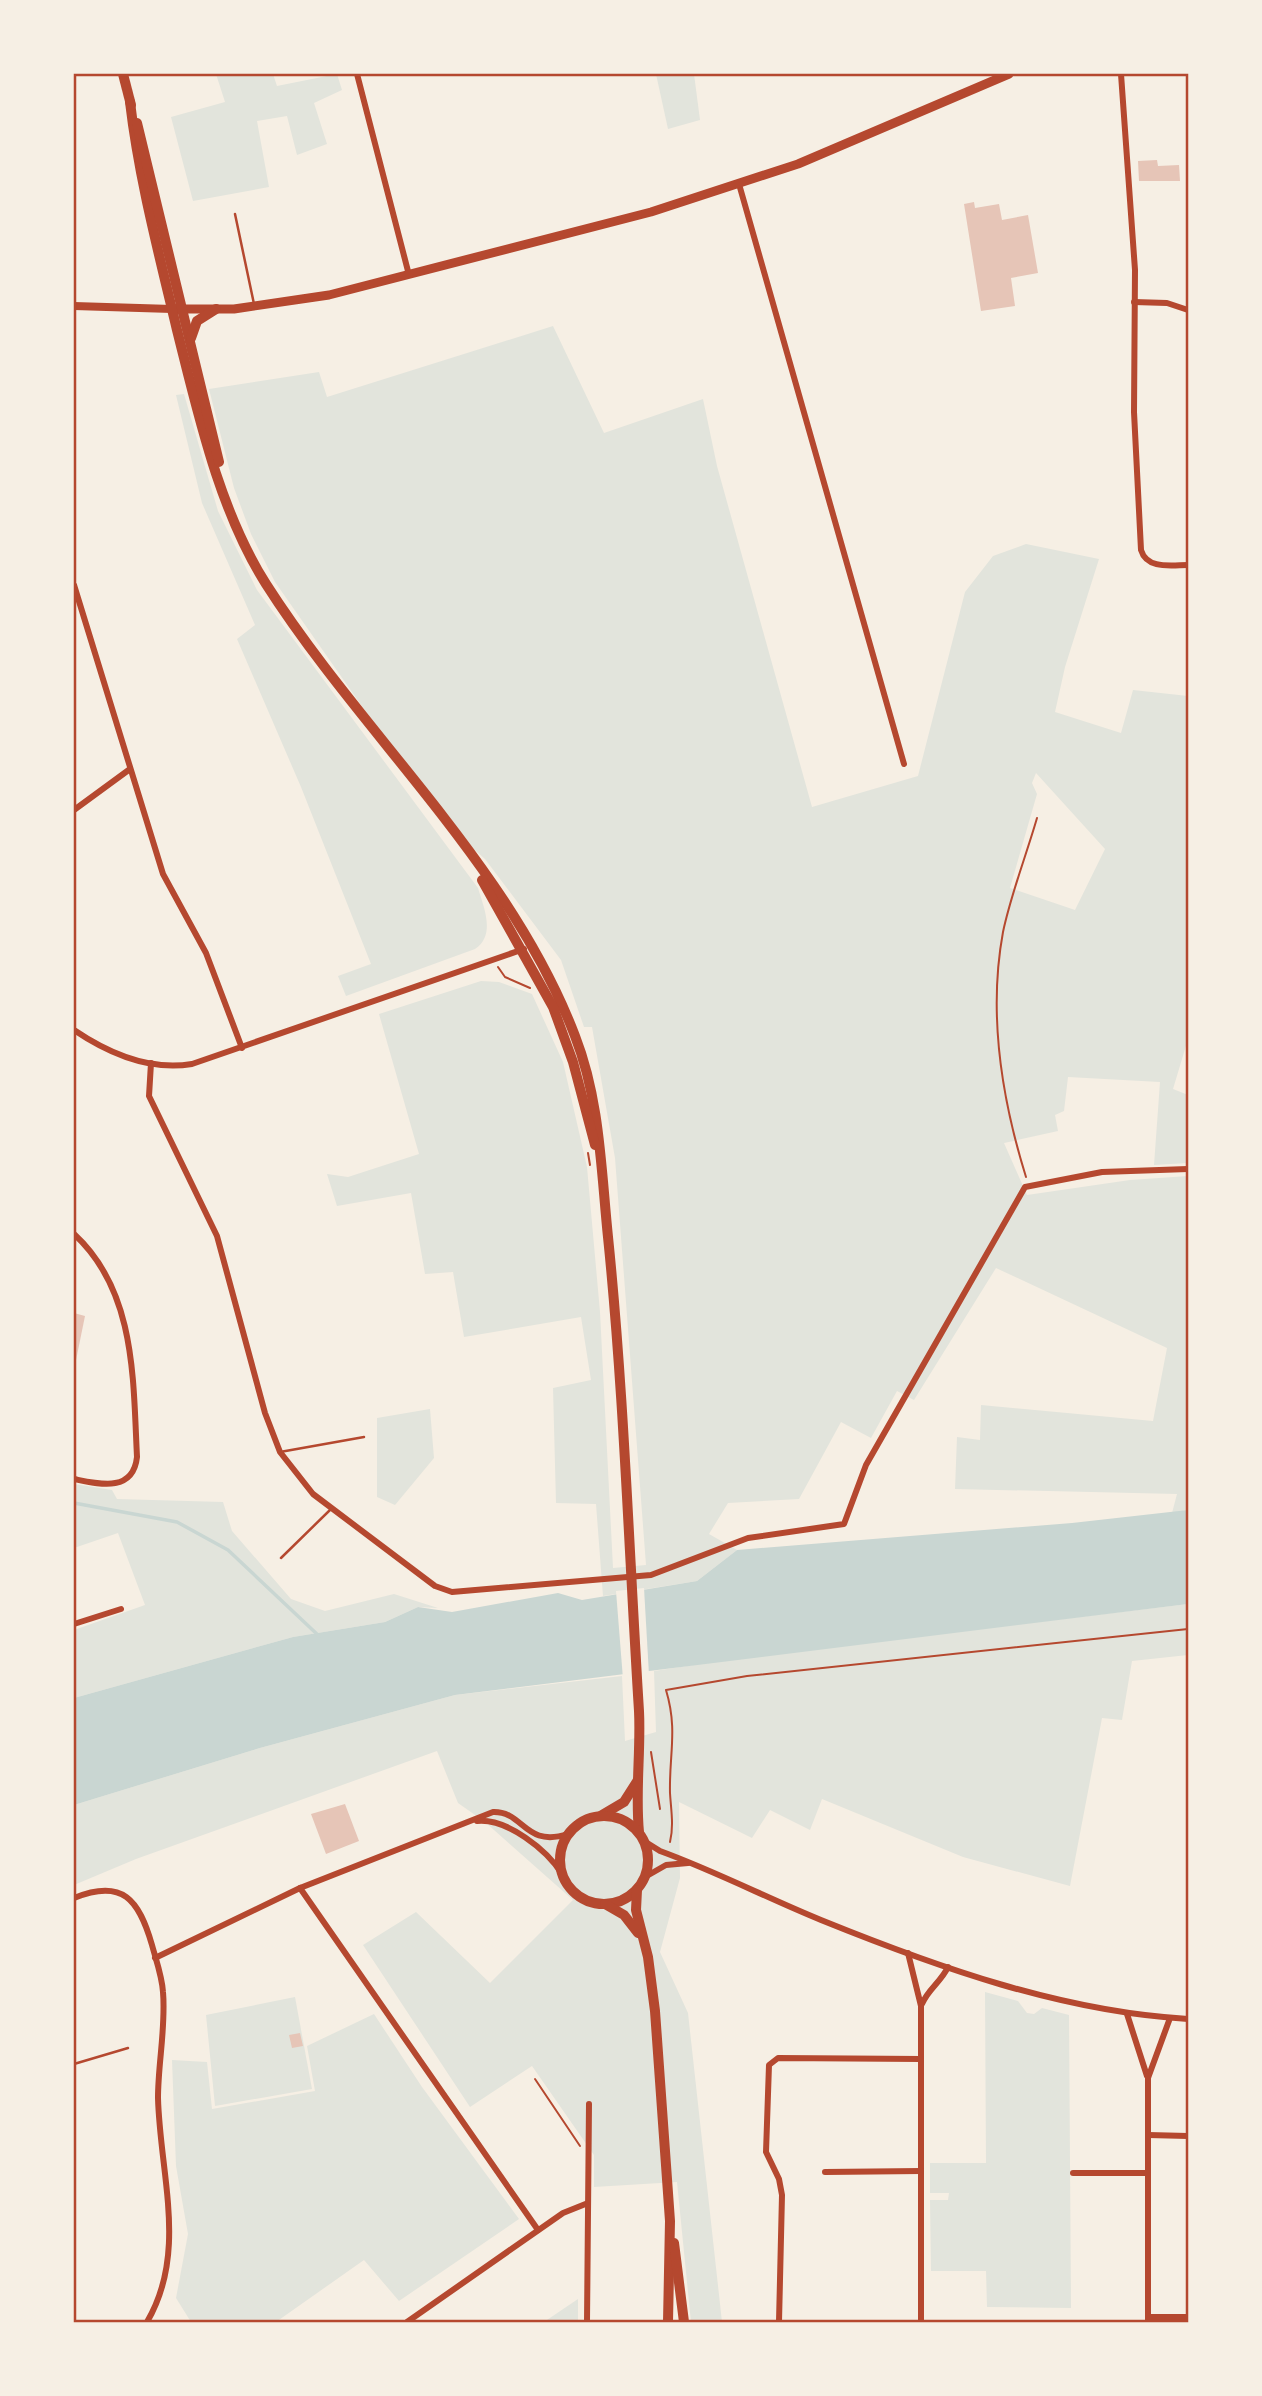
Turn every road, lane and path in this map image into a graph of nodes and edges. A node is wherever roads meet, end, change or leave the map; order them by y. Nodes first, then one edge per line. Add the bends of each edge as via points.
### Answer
1 (123, 74) edge
2 (357, 74) edge
3 (1009, 74) edge
4 (1121, 74) edge
5 (739, 184) junction
6 (235, 214) dead end
7 (409, 275) junction
8 (1134, 302) junction
9 (74, 306) edge
10 (255, 307) junction
11 (178, 309) junction
12 (216, 309) junction
13 (1188, 310) edge
14 (191, 342) junction
15 (223, 487) junction
16 (1188, 565) edge
17 (74, 586) edge
18 (904, 764) dead end
19 (130, 769) junction
20 (74, 810) edge
21 (1037, 818) dead end
22 (527, 947) junction
23 (494, 960) junction
24 (537, 995) dead end
25 (74, 1030) edge
26 (242, 1048) junction
27 (151, 1063) junction
28 (586, 1143) dead end
29 (1188, 1169) edge
30 (596, 1171) junction
31 (1028, 1185) junction
32 (74, 1234) edge
33 (364, 1437) dead end
34 (280, 1452) junction
35 (74, 1479) edge
36 (331, 1509) junction
37 (281, 1558) dead end
38 (121, 1609) dead end
39 (74, 1622) edge
40 (1188, 1629) edge
41 (650, 1749) dead end
42 (639, 1777) junction
43 (660, 1810) dead end
44 (601, 1815) junction
45 (472, 1822) junction
46 (568, 1834) junction
47 (642, 1836) junction
48 (670, 1842) dead end
49 (690, 1863) junction
50 (562, 1874) junction
51 (645, 1877) junction
52 (300, 1888) junction
53 (637, 1890) junction
54 (74, 1898) edge
55 (605, 1904) junction
56 (643, 1939) junction
57 (908, 1953) junction
58 (155, 1958) junction
59 (948, 1967) junction
60 (921, 2006) junction
61 (1127, 2014) junction
62 (1171, 2018) junction
63 (1188, 2019) edge
64 (128, 2048) dead end
65 (921, 2059) junction
66 (74, 2064) edge
67 (1147, 2078) junction
68 (536, 2079) dead end
69 (589, 2104) dead end
70 (1148, 2135) junction
71 (1188, 2136) edge
72 (588, 2158) junction
73 (921, 2171) junction
74 (825, 2172) dead end
75 (1073, 2173) dead end
76 (1148, 2173) junction
77 (588, 2203) junction
78 (670, 2221) junction
79 (538, 2230) junction
80 (1188, 2318) edge
81 (1148, 2320) edge
82 (147, 2322) edge
83 (409, 2322) edge
84 (587, 2322) edge
85 (668, 2322) edge
86 (684, 2322) edge
87 (779, 2322) edge
88 (922, 2322) edge

1 - 11 main road via 142,178
2 - 7 street
3 - 5 main road via 798,164
4 - 8 street
5 - 7 main road via 622,220
5 - 18 street
6 - 10 lane
7 - 10 main road
8 - 13 street via 1167,303
8 - 16 street via 1141,550 1144,559 1156,565
9 - 11 street
10 - 12 main road
11 - 12 main road
11 - 14 main road
11 - 15 main road via 202,428
12 - 14 main road via 197,321
14 - 15 main road
15 - 22 main road via 265,582 462,845
17 - 19 street
19 - 20 street
19 - 26 street via 165,880 209,961
21 - 31 path via 1006,918 997,991 1003,1073
22 - 23 street
22 - 30 main road via 565,1010 587,1071 597,1118
23 - 24 path via 502,975
23 - 26 street
25 - 27 street via 111,1051
26 - 27 street via 192,1064
27 - 34 street via 149,1096 218,1236 265,1413
28 - 30 path
29 - 31 street via 1102,1172
30 - 42 main road via 610,1264 639,1711
31 - 36 street via 866,1465 845,1524 748,1538 651,1576 458,1591 435,1586
32 - 35 street via 104,1268 124,1316 136,1450 133,1472 116,1485
33 - 34 lane
34 - 36 street via 298,1479
36 - 37 lane
38 - 39 street
40 - 48 path via 747,1676 666,1690 674,1720
41 - 43 path
42 - 44 main road via 624,1802
42 - 47 main road
44 - 46 main road via 580,1822
44 - 47 main road via 622,1819
45 - 46 street via 497,1812 535,1835 554,1838
45 - 50 street via 495,1821 536,1844
45 - 52 street
46 - 50 main road via 561,1850
47 - 49 street
47 - 51 main road via 649,1862
49 - 51 street via 666,1865
49 - 57 street
50 - 55 main road via 581,1898
51 - 53 main road
52 - 58 street
52 - 79 street
53 - 55 main road
53 - 56 main road
54 - 58 street via 104,1889 128,1897 144,1918
55 - 56 main road via 629,1919
56 - 78 main road via 656,2011
57 - 59 street
57 - 60 street
58 - 82 street via 163,1995 158,2098 170,2239 165,2281
59 - 60 street
59 - 61 street
60 - 65 street
61 - 62 street
61 - 67 street
62 - 63 street
62 - 67 street
64 - 66 lane
65 - 73 street
65 - 87 street via 771,2061 766,2147 782,2190
67 - 70 street
68 - 72 path
69 - 72 street
70 - 71 street
70 - 76 street
72 - 77 street
73 - 74 street
73 - 88 street
75 - 76 street
76 - 81 street
77 - 79 street
77 - 84 street
78 - 85 main road
78 - 86 main road
79 - 83 street
80 - 81 street

